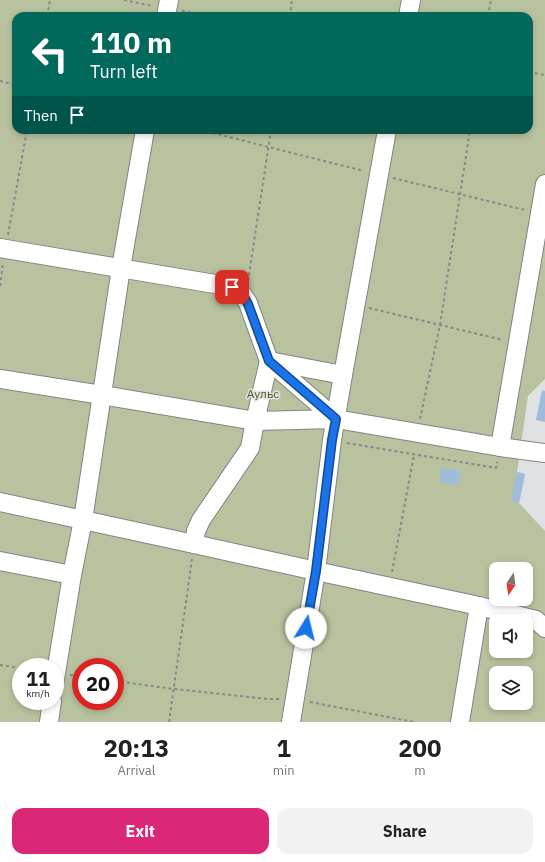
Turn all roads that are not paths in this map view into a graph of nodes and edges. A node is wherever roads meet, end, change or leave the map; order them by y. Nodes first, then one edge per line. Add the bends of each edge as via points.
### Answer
1 (169, 0) edge
2 (411, 0) edge
3 (167, 12) edge
4 (409, 12) edge
5 (144, 134) edge
6 (386, 134) edge
7 (545, 184) edge
8 (3, 248) edge
9 (121, 268) junction
10 (269, 361) junction
11 (344, 375) junction
12 (0, 379) edge
13 (102, 395) junction
14 (336, 419) junction
15 (255, 421) junction
16 (500, 447) junction
17 (545, 453) edge
18 (0, 502) edge
19 (83, 520) junction
20 (194, 544) junction
21 (0, 561) edge
22 (316, 571) junction
23 (72, 576) junction
24 (479, 606) junction
25 (545, 628) edge
26 (58, 658) edge
27 (51, 710) edge
28 (49, 722) edge
29 (291, 722) edge
30 (460, 722) edge

1 - 3 lane
2 - 4 lane
5 - 9 lane
6 - 11 lane
7 - 16 lane
8 - 9 lane
9 - 10 lane via 232,287 243,295 248,304
9 - 13 lane
10 - 11 lane
10 - 14 lane
10 - 15 lane
11 - 14 lane
12 - 13 lane
13 - 15 lane
13 - 19 lane
14 - 15 lane
14 - 16 lane
14 - 22 lane
15 - 20 lane via 250,448 202,520 196,531
16 - 17 lane
18 - 19 lane
19 - 20 lane
19 - 23 lane
20 - 22 lane
21 - 23 lane
22 - 24 lane
22 - 29 lane
23 - 26 lane
24 - 25 lane via 536,620
24 - 30 lane
27 - 28 lane

